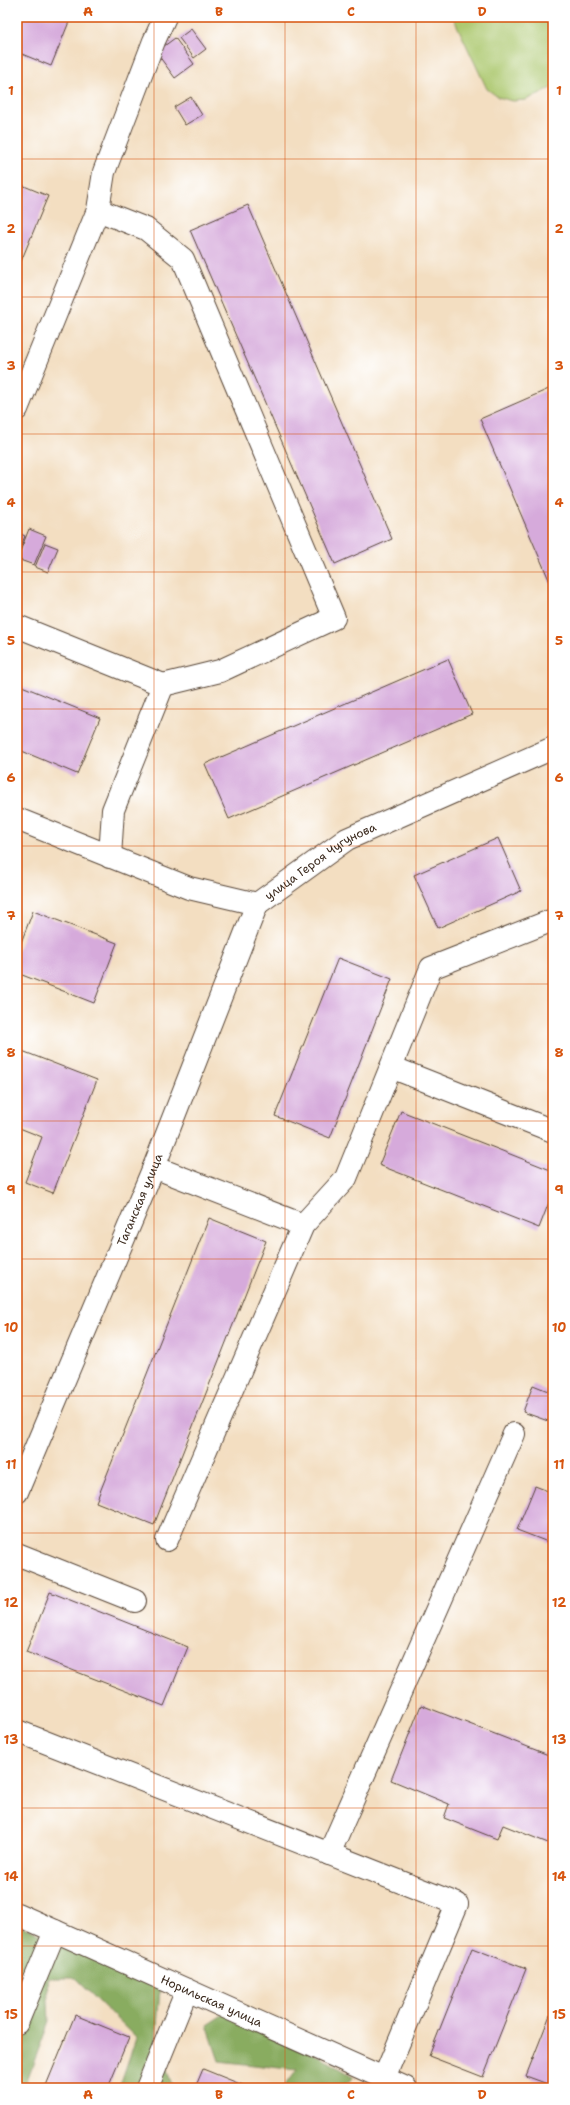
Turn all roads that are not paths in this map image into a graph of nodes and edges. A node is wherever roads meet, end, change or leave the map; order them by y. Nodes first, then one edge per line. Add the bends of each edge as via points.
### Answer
1 (165, 17) edge
2 (98, 210) junction
3 (17, 410) edge
4 (17, 626) edge
5 (163, 684) junction
6 (553, 748) edge
7 (17, 819) edge
8 (110, 858) junction
9 (257, 904) junction
10 (553, 920) edge
11 (391, 1067) junction
12 (553, 1131) edge
13 (154, 1167) junction
14 (303, 1225) junction
15 (514, 1434) dead end
16 (17, 1492) edge
17 (167, 1540) dead end
18 (17, 1554) edge
19 (135, 1601) dead end
20 (17, 1731) edge
21 (329, 1854) junction
22 (17, 1914) edge
23 (54, 1931) junction
24 (187, 1990) junction
25 (17, 2023) edge
26 (384, 2078) junction
27 (147, 2088) edge
28 (406, 2088) edge

1 - 2 street via 104,172
2 - 3 street
2 - 5 street via 146,229 183,259 334,618 220,671
4 - 5 street
5 - 8 street via 113,810
6 - 9 street, улица Героя Чугунова via 347,839
7 - 8 street, улица Героя Чугунова
8 - 9 street, улица Героя Чугунова via 189,888
9 - 13 street, Таганская улица
10 - 11 street via 431,968
11 - 12 street
11 - 14 street via 346,1178
13 - 14 street
13 - 16 street, Таганская улица
14 - 17 street
15 - 21 street
18 - 19 street
20 - 21 street
21 - 26 street via 457,1904
22 - 23 street, Норильская улица
23 - 24 street, Норильская улица
23 - 25 street
24 - 26 street, Норильская улица
24 - 27 street
26 - 28 street, Норильская улица

